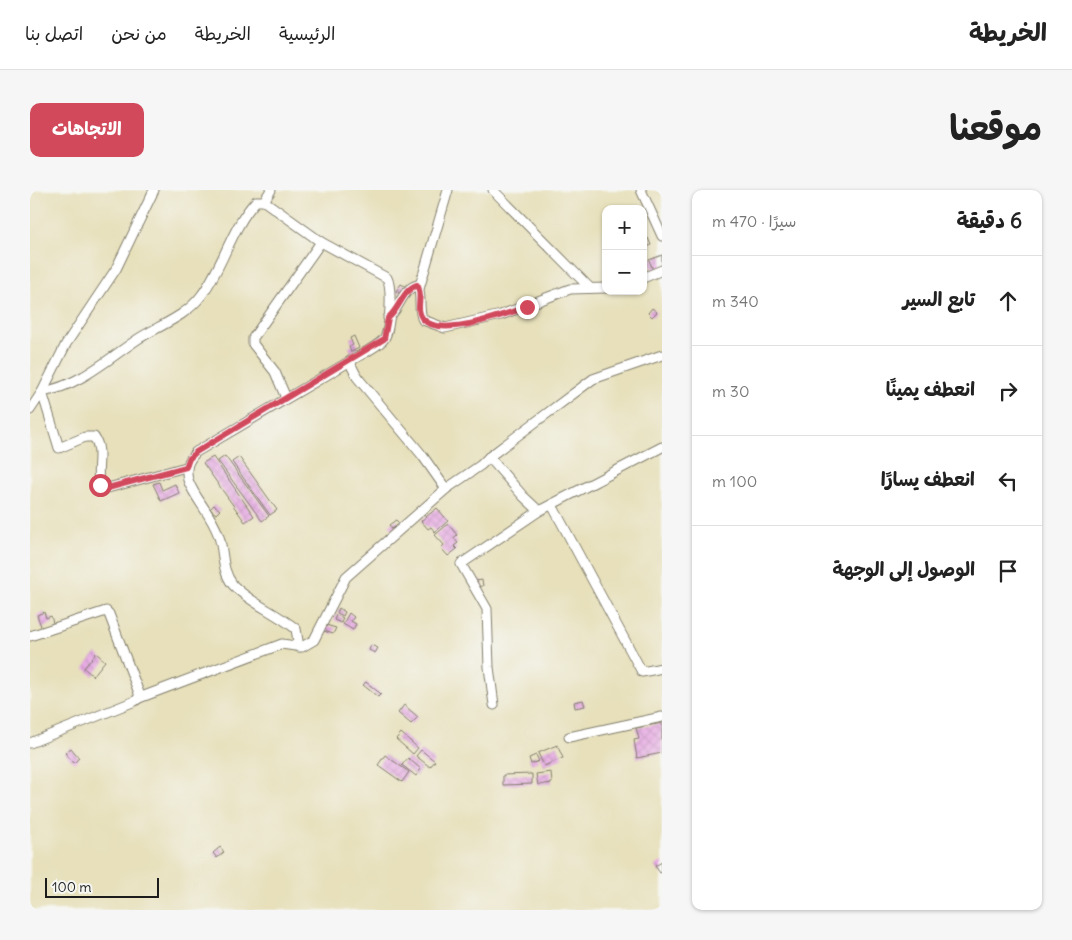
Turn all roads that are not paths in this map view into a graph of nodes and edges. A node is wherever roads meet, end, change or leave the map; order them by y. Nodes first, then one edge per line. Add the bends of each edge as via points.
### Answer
1 (154, 190) edge
2 (270, 190) edge
3 (448, 190) edge
4 (493, 190) edge
5 (641, 190) edge
6 (264, 201) junction
7 (662, 236) edge
8 (321, 242) junction
9 (662, 270) edge
10 (647, 276) edge
11 (590, 288) junction
12 (602, 288) edge
13 (419, 289) junction
14 (388, 318) junction
15 (662, 355) edge
16 (352, 360) junction
17 (42, 392) junction
18 (286, 398) junction
19 (30, 410) edge
20 (662, 447) edge
21 (489, 457) junction
22 (186, 467) junction
23 (446, 488) junction
24 (552, 505) junction
25 (539, 511) junction
26 (30, 636) edge
27 (298, 647) junction
28 (662, 668) edge
29 (138, 698) junction
30 (494, 705) dead end
31 (662, 717) edge
32 (569, 737) dead end
33 (30, 743) edge

1 - 17 street via 116,269 66,344
2 - 6 street
3 - 13 street
4 - 11 street
5 - 7 street
6 - 8 street
6 - 17 street via 256,201 242,217 202,294 191,308 82,378 57,390
8 - 14 street via 387,278
8 - 18 street via 253,338 253,344 275,372
9 - 10 street
11 - 12 street
11 - 13 street via 570,290 501,315 445,328 423,320
13 - 14 street via 417,285 409,289 395,313
14 - 16 street via 384,339
15 - 21 street via 593,379
16 - 18 street
16 - 23 street via 357,377
17 - 19 street
17 - 22 street via 59,448 85,437 94,437 99,445 98,476 104,489
18 - 22 street via 196,452
20 - 24 street
21 - 23 street
21 - 25 street
22 - 27 street via 188,480 220,536 226,575 244,594 296,630
23 - 27 street via 346,577 314,640 305,647
24 - 25 street
24 - 28 street via 642,672
25 - 30 street via 461,564 487,610
26 - 29 street via 106,611 110,614 139,693
27 - 29 street via 282,644
29 - 33 street
31 - 32 street

